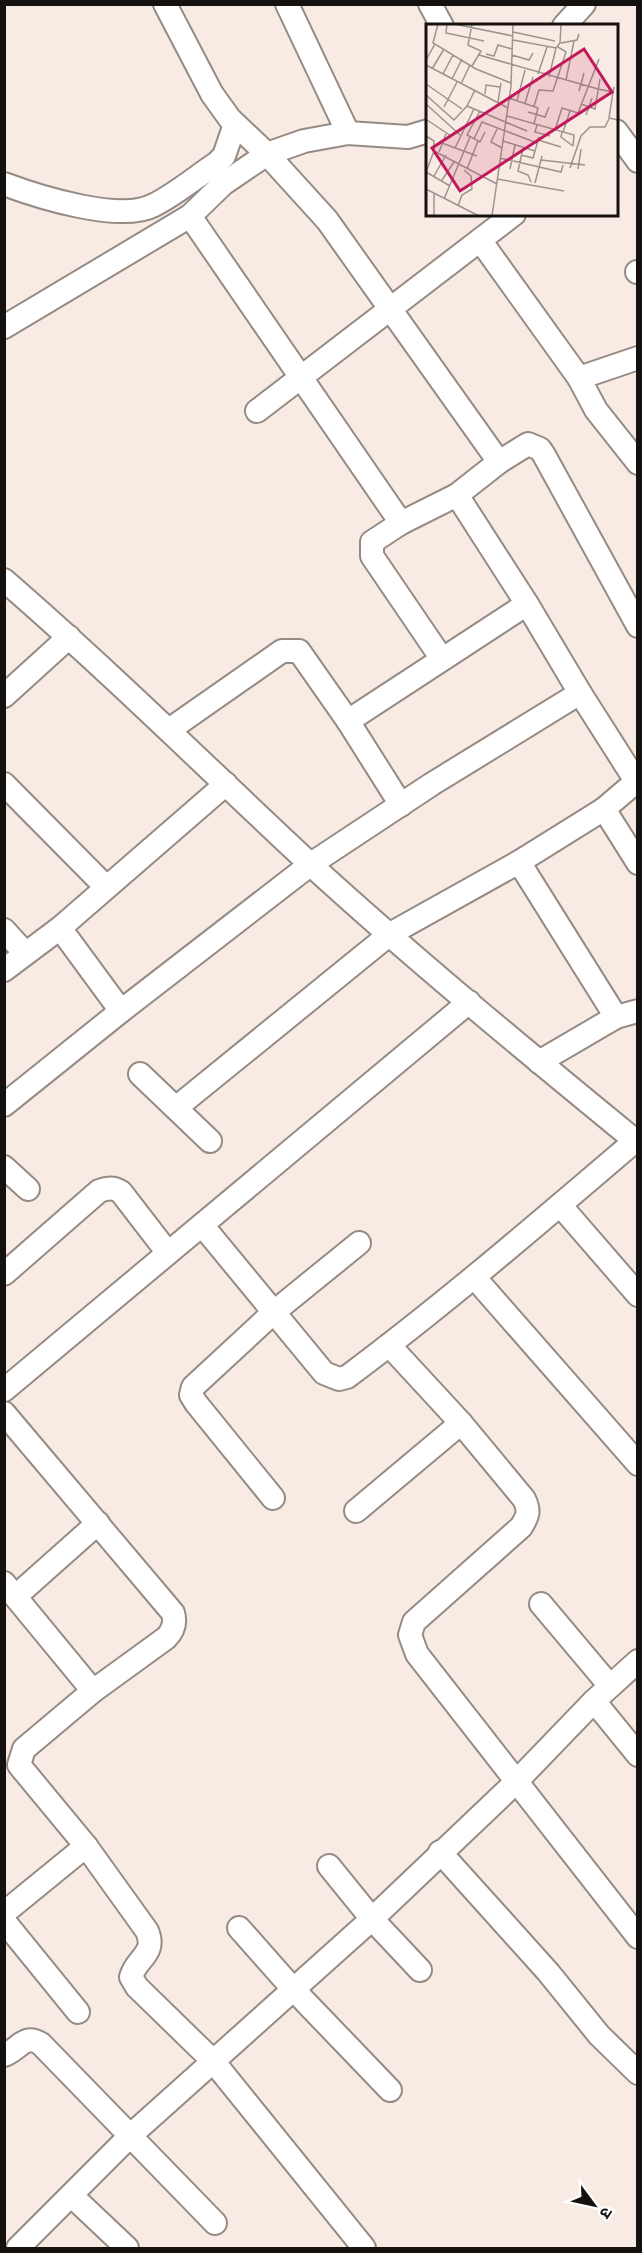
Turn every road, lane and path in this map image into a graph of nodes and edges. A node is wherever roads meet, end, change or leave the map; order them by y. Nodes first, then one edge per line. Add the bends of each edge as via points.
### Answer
1 (165, 4) edge
2 (287, 4) edge
3 (430, 4) edge
4 (584, 4) edge
5 (441, 24) edge
6 (566, 24) edge
7 (235, 124) junction
8 (426, 132) edge
9 (348, 133) junction
10 (618, 135) edge
11 (267, 154) junction
12 (638, 161) edge
13 (4, 184) edge
14 (190, 216) junction
15 (511, 216) edge
16 (480, 240) junction
17 (391, 309) junction
18 (4, 327) edge
19 (638, 358) edge
20 (300, 378) junction
21 (579, 378) junction
22 (257, 411) dead end
23 (499, 462) junction
24 (638, 463) edge
25 (457, 495) junction
26 (401, 523) junction
27 (6, 585) edge
28 (527, 604) junction
29 (638, 626) edge
30 (69, 637) junction
31 (442, 659) junction
32 (580, 693) junction
33 (4, 696) edge
34 (348, 721) junction
35 (169, 730) junction
36 (637, 781) edge
37 (4, 784) edge
38 (226, 784) junction
39 (401, 805) junction
40 (604, 809) junction
41 (519, 862) junction
42 (638, 863) edge
43 (311, 864) junction
44 (106, 887) junction
45 (60, 928) junction
46 (4, 930) edge
47 (390, 934) junction
48 (25, 952) junction
49 (4, 970) edge
50 (470, 1002) junction
51 (122, 1011) junction
52 (627, 1014) edge
53 (539, 1062) junction
54 (140, 1074) dead end
55 (4, 1105) edge
56 (177, 1107) junction
57 (210, 1141) dead end
58 (636, 1142) edge
59 (4, 1167) edge
60 (28, 1190) dead end
61 (560, 1204) junction
62 (202, 1226) junction
63 (359, 1243) dead end
64 (168, 1253) junction
65 (4, 1274) edge
66 (475, 1278) junction
67 (638, 1295) edge
68 (274, 1312) junction
69 (389, 1346) junction
70 (4, 1390) edge
71 (4, 1413) edge
72 (461, 1423) junction
73 (638, 1464) edge
74 (273, 1498) dead end
75 (356, 1511) dead end
76 (98, 1523) junction
77 (10, 1589) edge
78 (541, 1604) dead end
79 (638, 1661) edge
80 (93, 1691) junction
81 (602, 1693) junction
82 (638, 1755) edge
83 (516, 1782) junction
84 (86, 1846) junction
85 (440, 1852) junction
86 (328, 1866) dead end
87 (4, 1913) edge
88 (372, 1918) junction
89 (4, 1921) edge
90 (239, 1928) dead end
91 (638, 1937) edge
92 (420, 1970) dead end
93 (293, 1989) junction
94 (78, 2012) dead end
95 (4, 2055) edge
96 (213, 2061) junction
97 (638, 2073) edge
98 (390, 2090) dead end
99 (131, 2135) junction
100 (72, 2196) junction
101 (215, 2223) dead end
102 (18, 2248) edge
103 (127, 2248) edge
104 (364, 2248) edge

1 - 7 street via 212,94
2 - 9 street
3 - 5 street
4 - 6 street
7 - 11 street
7 - 13 street via 224,156 217,163 153,206 135,211 85,207
8 - 9 street via 408,137
9 - 11 street via 304,141
10 - 12 street
11 - 14 street via 223,184
11 - 17 street via 327,220
14 - 18 street
14 - 20 street
15 - 16 street
16 - 17 street
16 - 21 street
17 - 20 street
17 - 23 street
19 - 21 street
20 - 22 street
20 - 26 street
21 - 24 street via 596,410
23 - 25 street
23 - 29 street via 528,444 540,449
25 - 26 street
25 - 28 street
26 - 31 street via 375,537 372,556
27 - 30 street
28 - 31 street
28 - 32 street
30 - 33 street
30 - 35 street
31 - 34 street
32 - 36 street
32 - 39 street
34 - 35 street via 304,655 291,650 282,651
34 - 39 street
35 - 38 street
36 - 40 street
37 - 44 street
38 - 43 street
38 - 44 street
39 - 43 street
40 - 41 street
40 - 42 street
41 - 47 street
41 - 52 street
43 - 47 street
43 - 51 street
44 - 45 street
45 - 48 street
45 - 51 street
46 - 48 street
47 - 50 street
47 - 56 street
48 - 49 street
50 - 53 street
50 - 62 street
51 - 55 street
52 - 53 street
53 - 58 street
54 - 56 street
56 - 57 street
58 - 61 street
59 - 60 street
61 - 66 street
61 - 67 street
62 - 64 street
62 - 68 street
63 - 68 street
64 - 65 street via 121,1192 108,1188 99,1191
64 - 70 street
66 - 69 street
66 - 73 street
68 - 69 street via 331,1377 347,1377
68 - 74 street via 199,1380 191,1395
69 - 72 street
71 - 76 street
72 - 75 street
72 - 83 street via 524,1499 528,1517 414,1622 410,1635 417,1654
76 - 77 street
76 - 80 street via 175,1620 166,1638
77 - 80 street
78 - 81 street
79 - 81 street
80 - 84 street via 24,1749 19,1765
81 - 82 street
81 - 83 street
83 - 85 street
83 - 91 street
84 - 87 street
84 - 96 street via 151,1941 131,1977
85 - 88 street
85 - 97 street via 599,2035
86 - 88 street
88 - 92 street
88 - 93 street
89 - 94 street
90 - 93 street
93 - 96 street
93 - 98 street
95 - 99 street via 27,2040 41,2044
96 - 99 street
96 - 104 street
99 - 100 street
99 - 101 street
100 - 102 street
100 - 103 street

